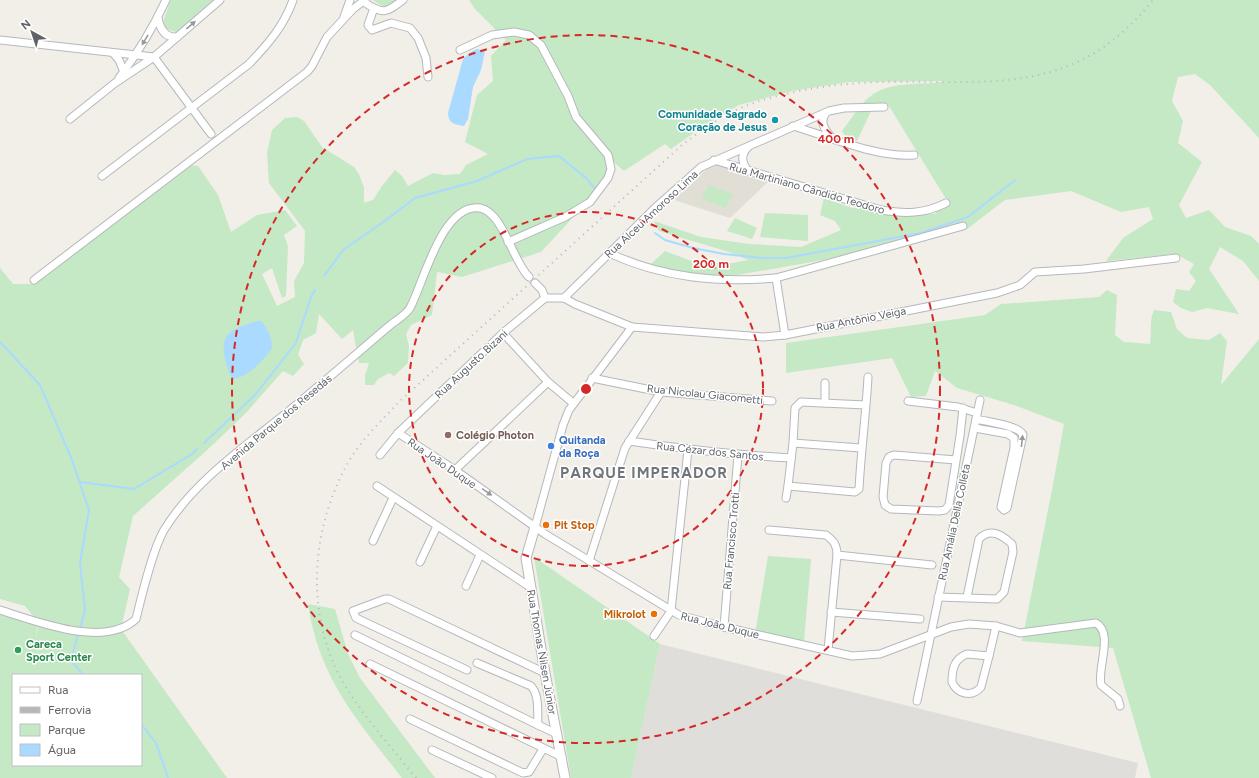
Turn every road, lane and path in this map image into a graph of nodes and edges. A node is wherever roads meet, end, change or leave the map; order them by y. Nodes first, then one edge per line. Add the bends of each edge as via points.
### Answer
1 (166, 0) edge
2 (220, 0) edge
3 (293, 0) edge
4 (350, 0) edge
5 (403, 0) edge
6 (365, 1) edge
7 (374, 8) junction
8 (158, 18) junction
9 (342, 22) junction
10 (178, 37) junction
11 (0, 40) edge
12 (460, 50) dead end
13 (113, 53) junction
14 (136, 56) junction
15 (154, 57) junction
16 (124, 72) junction
17 (428, 77) dead end
18 (115, 83) junction
19 (191, 107) junction
20 (884, 107) dead end
21 (826, 113) junction
22 (70, 119) dead end
23 (793, 126) junction
24 (211, 134) dead end
25 (831, 138) junction
26 (750, 145) junction
27 (914, 155) dead end
28 (714, 160) junction
29 (748, 171) junction
30 (102, 176) dead end
31 (946, 203) dead end
32 (963, 226) dead end
33 (508, 242) junction
34 (609, 253) junction
35 (1176, 258) dead end
36 (529, 277) dead end
37 (776, 278) junction
38 (34, 280) dead end
39 (535, 283) dead end
40 (545, 298) junction
41 (564, 298) junction
42 (632, 327) junction
43 (503, 333) junction
44 (785, 335) junction
45 (868, 377) dead end
46 (592, 378) junction
47 (548, 382) junction
48 (825, 384) dead end
49 (661, 392) junction
50 (980, 400) dead end
51 (772, 401) dead end
52 (908, 401) dead end
53 (573, 403) junction
54 (825, 403) junction
55 (866, 405) junction
56 (963, 408) junction
57 (977, 416) junction
58 (975, 428) junction
59 (398, 433) junction
60 (629, 441) junction
61 (793, 443) junction
62 (861, 448) junction
63 (688, 450) junction
64 (380, 455) dead end
65 (738, 455) junction
66 (791, 458) junction
67 (956, 460) junction
68 (455, 470) junction
69 (377, 486) dead end
70 (788, 486) junction
71 (393, 498) junction
72 (786, 498) dead end
73 (437, 526) junction
74 (535, 527) junction
75 (770, 530) dead end
76 (373, 541) dead end
77 (480, 555) junction
78 (837, 555) junction
79 (420, 562) dead end
80 (589, 562) junction
81 (932, 565) dead end
82 (466, 586) dead end
83 (530, 587) junction
84 (967, 596) junction
85 (938, 597) junction
86 (0, 610) edge
87 (671, 610) junction
88 (831, 612) junction
89 (920, 619) dead end
90 (996, 626) junction
91 (724, 627) junction
92 (355, 635) dead end
93 (930, 635) junction
94 (654, 636) dead end
95 (825, 649) junction
96 (989, 656) junction
97 (477, 663) dead end
98 (370, 664) dead end
99 (467, 670) dead end
100 (545, 673) junction
101 (917, 701) dead end
102 (1120, 706) dead end
103 (410, 719) dead end
104 (538, 724) junction
105 (557, 734) junction
106 (543, 749) junction
107 (432, 750) dead end
108 (562, 757) junction
109 (492, 778) edge
110 (565, 778) edge

1 - 8 street
10 -> 2 street
3 - 19 street via 287,17 270,42 249,64
4 - 9 street
5 - 7 street via 388,11 381,12
6 - 7 street
6 - 9 street via 353,9
7 - 17 street via 368,25 372,30 391,23 410,28 418,38 426,58
8 - 10 street via 164,33
8 -> 14 street
9 - 38 street via 327,37 307,72
10 - 15 street
11 - 13 street
12 - 33 street via 492,35 514,32 529,35 541,45 576,117 608,155 611,169 608,178 590,202 565,217
13 - 14 street
13 - 16 street
14 - 15 street
14 - 16 street
15 - 18 street
15 - 19 street
16 - 18 street
18 - 22 street
19 - 24 street
19 - 30 street
20 - 21 street, Rua Alceu Amoroso Lima via 844,108
21 - 23 street, Rua Alceu Amoroso Lima
21 - 25 street via 823,125
23 - 25 street
23 - 26 street, Rua Alceu Amoroso Lima
25 - 27 street via 880,153
26 - 28 street, Rua Alceu Amoroso Lima
26 - 29 street via 745,150 742,161
28 - 29 street, Rua Martiniano Cândido Teodoro
28 - 34 street, Rua Alceu Amoroso Lima via 698,170 657,206
29 - 31 street, Rua Martiniano Cândido Teodoro via 861,206 892,212 922,212
32 - 37 street
33 - 36 street, Avenida Parque dos Resedás
33 - 86 street, Avenida Parque dos Resedás via 492,214 480,208 466,210 452,219 442,232 409,310 237,453 190,497 160,539 136,619 121,629 98,633 54,627
34 - 37 street via 636,265 684,276 718,280
34 - 41 street, Rua Alceu Amoroso Lima
35 - 44 street, Rua Antônio Veiga via 1035,272 1020,284 997,293
37 - 44 street
39 - 40 street
40 - 41 street, Rua Antônio Veiga
40 - 43 street, Rua Augusto Bizani
41 - 42 street, Rua Antônio Veiga
42 - 44 street, Rua Antônio Veiga via 764,337
42 - 46 street
43 - 47 street
43 - 59 street, Rua Augusto Bizani
45 - 55 street
46 - 49 street, Rua Nicolau Giacometti
46 - 53 street
47 - 53 street
47 - 68 street
48 - 54 street
49 - 51 street, Rua Nicolau Giacometti
49 - 60 street
50 - 57 street, Rua Amália Della Colleta
52 - 56 street
53 - 74 street via 563,425
54 - 55 street
54 - 61 street via 797,404
55 - 62 street
56 - 57 street
56 - 67 street
57 - 58 street, Rua Amália Della Colleta
58 -> 57 street via 1008,434 1014,438 1001,507 1004,510 1007,508 1023,435 1014,428
58 - 85 street, Rua Amália Della Colleta
59 - 64 street, Rua Augusto Bizani
59 - 68 street, Rua João Duque
60 - 63 street, Rua Cézar dos Santos
60 - 80 street
61 - 62 street
61 - 66 street
62 - 70 street via 860,488 857,491
63 - 65 street, Rua Cézar dos Santos
63 - 87 street
65 - 66 street, Rua Cézar dos Santos
65 - 91 street, Rua Francisco Trotti
66 - 70 street
67 - 67 street via 894,455 889,457 886,463 883,497 885,505 891,509 945,510 949,505
68 -> 74 street, Rua João Duque
69 - 71 street
70 - 72 street
71 - 73 street
71 - 76 street
73 - 77 street
73 - 79 street
74 - 80 street, Rua João Duque
74 - 83 street, Rua Thomas Nilsen Júnior via 526,558
75 - 78 street via 826,535 833,540
77 - 82 street
77 - 83 street
78 - 81 street
78 - 88 street
80 - 87 street, Rua João Duque
83 - 100 street, Rua Thomas Nilsen Júnior
84 - 84 street via 979,539 992,532 1004,536 1012,544 1014,552 1004,592 997,598
84 - 85 street
85 - 93 street, Rua Amália Della Colleta
87 - 91 street, Rua João Duque via 679,615
87 - 94 street
88 - 89 street
88 - 95 street
90 - 93 street, Rua João Duque via 969,624
90 - 96 street
90 - 102 street, Rua João Duque via 1028,633 1091,623 1100,626 1105,634 1101,685 1118,699
91 - 95 street, Rua João Duque
92 - 104 street
93 - 95 street, Rua João Duque via 880,654 852,656
93 - 101 street, Rua Amália Della Colleta
96 - 96 street via 967,654 958,658 952,675 954,687 969,694 978,690 983,683
97 - 104 street via 531,686 537,696
98 - 106 street
99 - 100 street via 356,618 353,611 389,599
100 - 105 street, Rua Thomas Nilsen Júnior
103 - 106 street via 524,773 529,772
104 - 105 street
105 - 108 street, Rua Thomas Nilsen Júnior
106 - 108 street
107 - 109 street
108 - 110 street, Rua Thomas Nilsen Júnior

